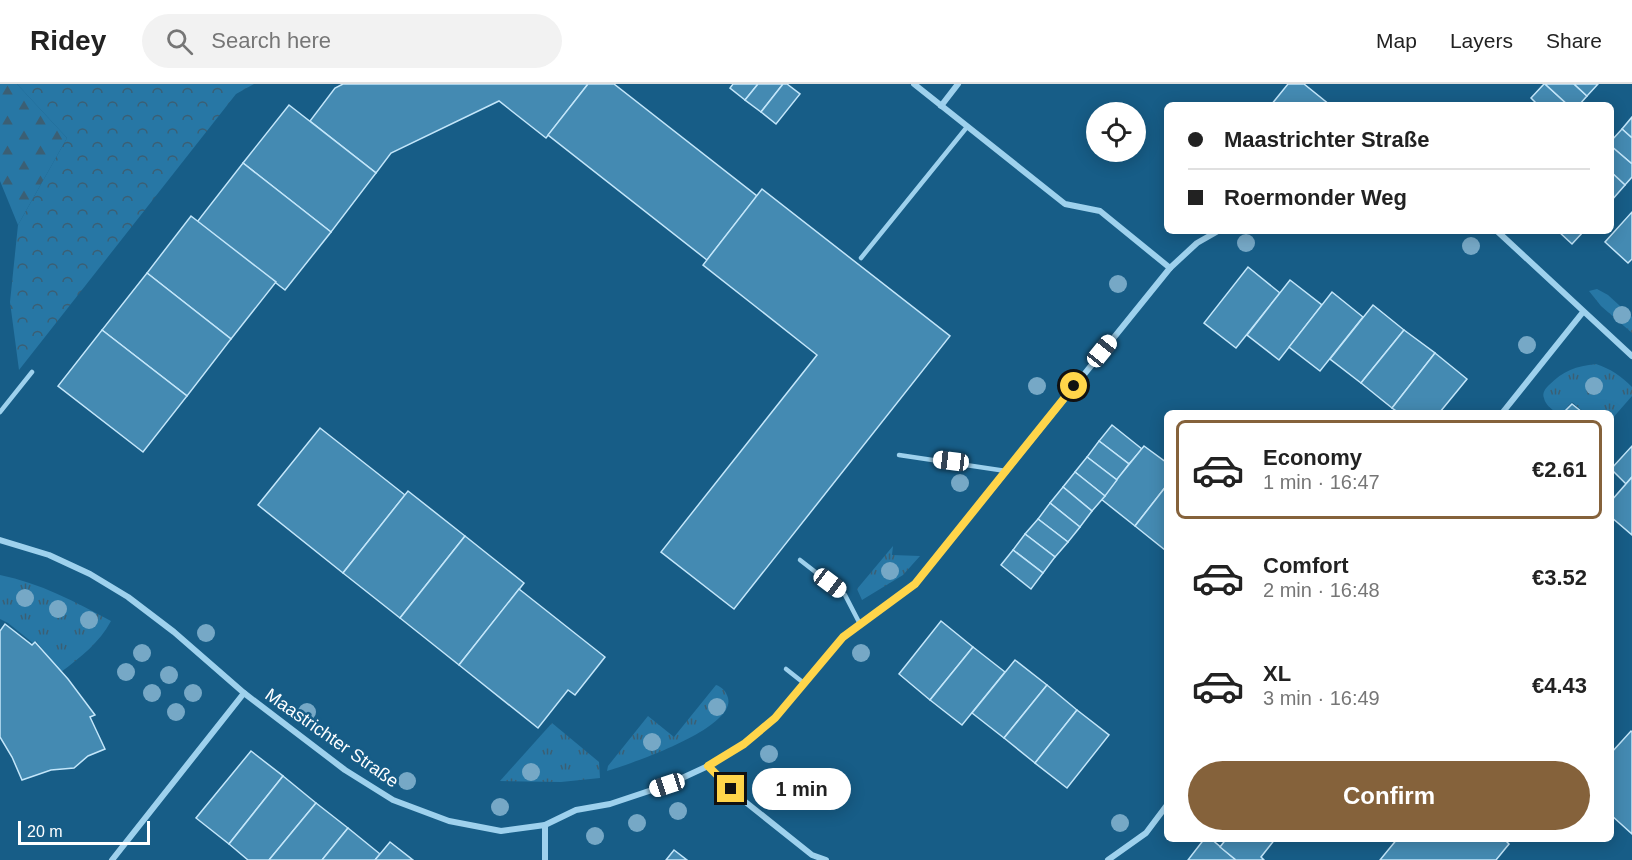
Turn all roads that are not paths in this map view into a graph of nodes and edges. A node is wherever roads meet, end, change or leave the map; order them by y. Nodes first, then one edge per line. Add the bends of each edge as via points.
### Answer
1 (914, 84) edge
2 (958, 84) edge
3 (941, 106) junction
4 (967, 127) junction
5 (1213, 234) edge
6 (1500, 234) edge
7 (861, 258) dead end
8 (1170, 268) junction
9 (1583, 312) junction
10 (1632, 356) edge
11 (32, 372) dead end
12 (1505, 410) edge
13 (0, 412) edge
14 (899, 455) dead end
15 (1006, 471) junction
16 (0, 540) edge
17 (800, 560) dead end
18 (860, 624) junction
19 (786, 669) dead end
20 (805, 684) junction
21 (244, 693) junction
22 (708, 766) junction
23 (1164, 809) edge
24 (545, 825) junction
25 (112, 860) edge
26 (545, 860) edge
27 (826, 860) edge
28 (1108, 860) edge

1 - 3 street
2 - 3 street
3 - 4 street
4 - 7 lane
4 - 8 street via 1065,204 1100,211
5 - 8 street, Maastrichter Straße
6 - 9 street
8 - 15 street, Maastrichter Straße
9 - 10 street
9 - 12 street
11 - 13 lane
14 - 15 lane
15 - 18 street, Maastrichter Straße via 915,584
16 - 21 street, Maastrichter Straße via 49,555 128,597
17 - 18 lane via 845,595
18 - 20 street, Maastrichter Straße via 843,637
19 - 20 lane
20 - 22 street, Maastrichter Straße via 775,718 744,744
21 - 24 street, Maastrichter Straße via 345,770 393,800 449,821 501,831
21 - 25 street, Maastrichter Straße
22 - 24 street, Maastrichter Straße via 667,785 610,804 576,810
22 - 27 street via 743,800 812,855
23 - 28 street via 1146,833
24 - 26 street

